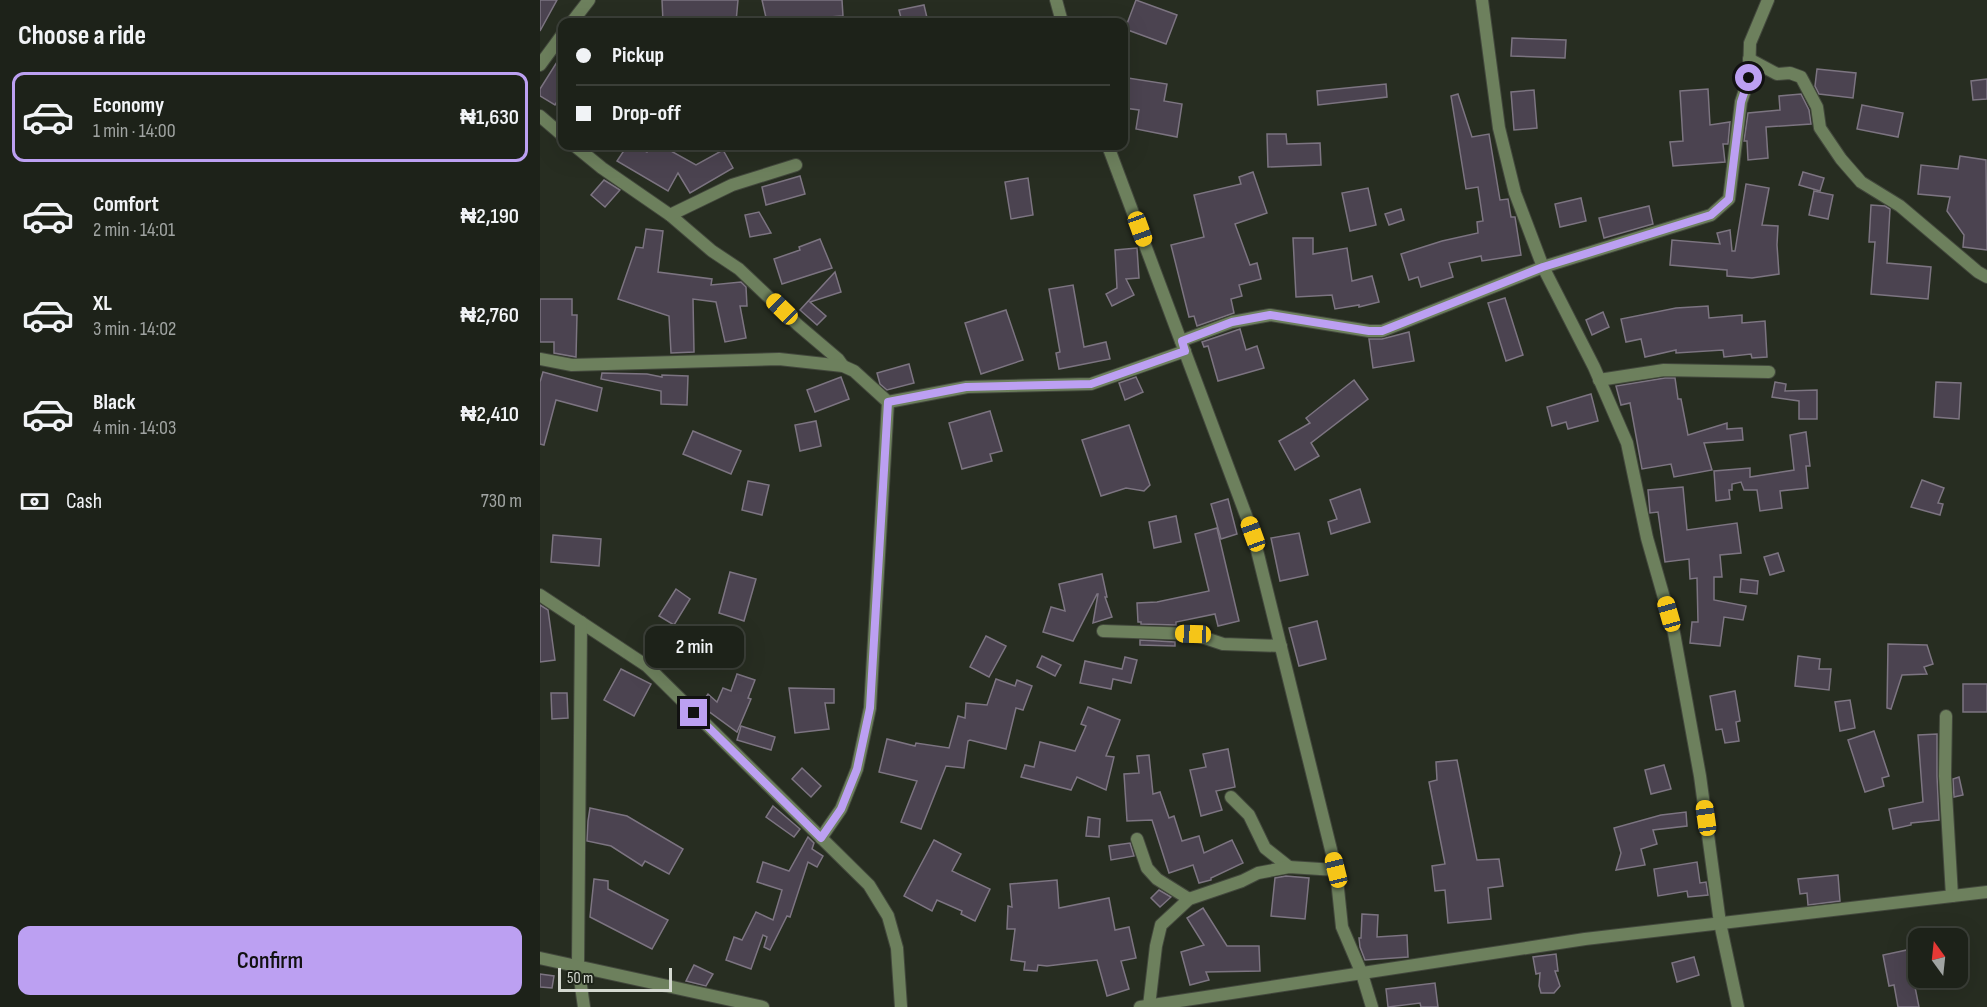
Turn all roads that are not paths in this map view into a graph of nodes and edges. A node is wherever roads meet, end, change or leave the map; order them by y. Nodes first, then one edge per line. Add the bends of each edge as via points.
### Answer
1 (589, 0) edge
2 (1056, 0) edge
3 (1482, 0) edge
4 (1768, 0) edge
5 (575, 18) edge
6 (1061, 18) edge
7 (558, 40) edge
8 (1749, 59) junction
9 (540, 65) edge
10 (540, 116) edge
11 (558, 132) edge
12 (580, 150) edge
13 (1110, 150) edge
14 (796, 165) dead end
15 (670, 215) junction
16 (1543, 267) junction
17 (1987, 278) edge
18 (1183, 346) junction
19 (540, 359) edge
20 (843, 366) junction
21 (1769, 372) dead end
22 (1599, 380) junction
23 (888, 402) junction
24 (540, 595) edge
25 (581, 622) junction
26 (1103, 631) dead end
27 (1281, 646) junction
28 (1946, 716) dead end
29 (1231, 796) dead end
30 (821, 838) junction
31 (1137, 839) dead end
32 (1265, 848) junction
33 (1289, 867) junction
34 (1336, 870) junction
35 (1258, 873) junction
36 (1987, 892) edge
37 (1952, 896) junction
38 (1189, 898) junction
39 (1720, 923) junction
40 (540, 958) edge
41 (578, 965) junction
42 (1362, 974) junction
43 (1145, 1006) edge
44 (584, 1007) edge
45 (763, 1007) edge
46 (901, 1007) edge
47 (1372, 1007) edge
48 (1738, 1007) edge

1 - 5 street
2 - 6 street
3 - 16 street via 1499,128 1515,193
4 - 8 street via 1750,43
7 - 9 street
8 - 16 street via 1729,199 1711,215
8 - 17 street via 1777,74 1801,77 1816,107 1820,128 1861,182 1900,206
10 - 11 street
12 - 15 street
13 - 18 street
14 - 15 street via 732,185
15 - 20 street via 739,269
16 - 18 street via 1382,331 1270,315 1232,322
16 - 22 street
18 - 23 street via 1091,384 966,387
18 - 27 street via 1253,534
19 - 20 street via 572,365 779,359
20 - 23 street
21 - 22 street via 1664,370
22 - 39 street via 1627,443 1647,538 1674,633 1700,776
23 - 30 street via 870,708 857,769 841,809
24 - 25 street
25 - 30 street via 647,666
25 - 41 street
26 - 27 street via 1193,634 1223,644
27 - 34 street
28 - 37 street
29 - 32 street via 1248,815
30 - 46 street via 869,885 888,916 897,948
31 - 38 street via 1147,868 1157,879
32 - 33 street
32 - 35 street
33 - 34 street
33 - 35 street
34 - 42 street via 1342,927
35 - 38 street
36 - 37 street
37 - 39 street
38 - 43 street via 1161,925
39 - 42 street via 1585,939
39 - 48 street
40 - 41 street
41 - 44 street
41 - 45 street
42 - 43 street
42 - 47 street

